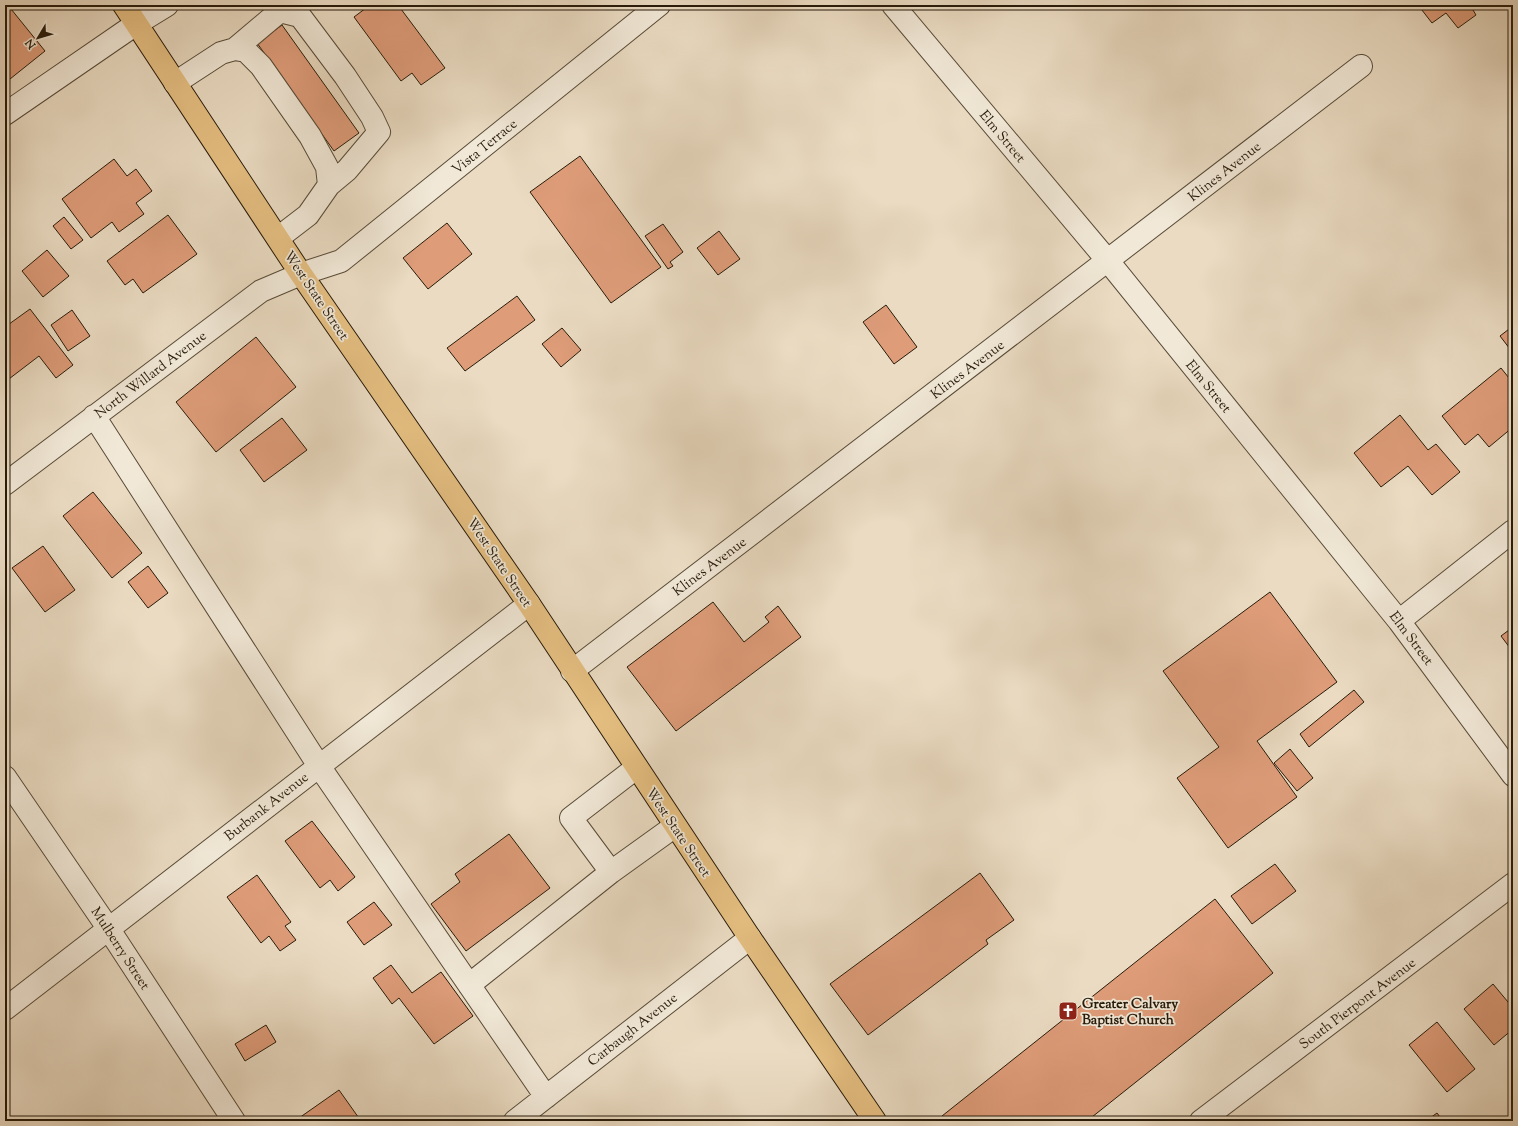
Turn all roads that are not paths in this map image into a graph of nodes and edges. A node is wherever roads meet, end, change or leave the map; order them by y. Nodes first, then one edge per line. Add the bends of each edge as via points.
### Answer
1 (124, 5) edge
2 (167, 5) edge
3 (658, 5) edge
4 (893, 5) edge
5 (296, 11) edge
6 (136, 24) junction
7 (236, 49) junction
8 (1361, 66) dead end
9 (175, 83) junction
10 (5, 114) edge
11 (329, 185) junction
12 (278, 238) junction
13 (1108, 261) junction
14 (301, 274) junction
15 (94, 416) junction
16 (5, 484) edge
17 (1513, 531) edge
18 (529, 604) junction
19 (1399, 621) junction
20 (572, 671) junction
21 (319, 766) junction
22 (636, 768) junction
23 (1513, 775) edge
24 (5, 777) edge
25 (675, 826) junction
26 (611, 872) junction
27 (1513, 884) edge
28 (108, 928) junction
29 (750, 938) junction
30 (469, 985) junction
31 (5, 1009) edge
32 (546, 1097) junction
33 (234, 1121) edge
34 (515, 1121) edge
35 (875, 1121) edge
36 (1201, 1121) edge

1 - 6 main road, West State Street
2 - 6 street
3 - 14 street, Vista Terrace via 341,261
4 - 13 street, Elm Street
5 - 7 street via 280,11
5 - 11 street via 345,76 379,132 356,161
6 - 9 main road, West State Street
6 - 10 street
7 - 9 street via 221,53
7 - 11 street via 246,51 261,66 310,136 327,167
8 - 13 street, Klines Avenue
9 - 12 main road, West State Street
11 - 12 street via 308,215
12 - 14 main road, West State Street
13 - 19 street, Elm Street
13 - 20 street, Klines Avenue
14 - 15 street, North Willard Avenue via 261,290
14 - 18 main road, West State Street
15 - 16 street, North Willard Avenue
15 - 21 street
17 - 19 street
18 - 20 main road, West State Street
18 - 21 street, Burbank Avenue
19 - 23 street, Elm Street
20 - 22 main road, West State Street
21 - 28 street, Burbank Avenue
21 - 30 street
22 - 25 main road, West State Street
22 - 26 street via 571,818
24 - 28 street, Mulberry Street
25 - 26 street
25 - 29 main road, West State Street
26 - 30 street
27 - 36 street, South Pierpont Avenue
28 - 31 street, Burbank Avenue
28 - 33 street, Mulberry Street
29 - 32 street, Carbaugh Avenue
29 - 35 main road, West State Street
30 - 32 street
32 - 34 street, Carbaugh Avenue

